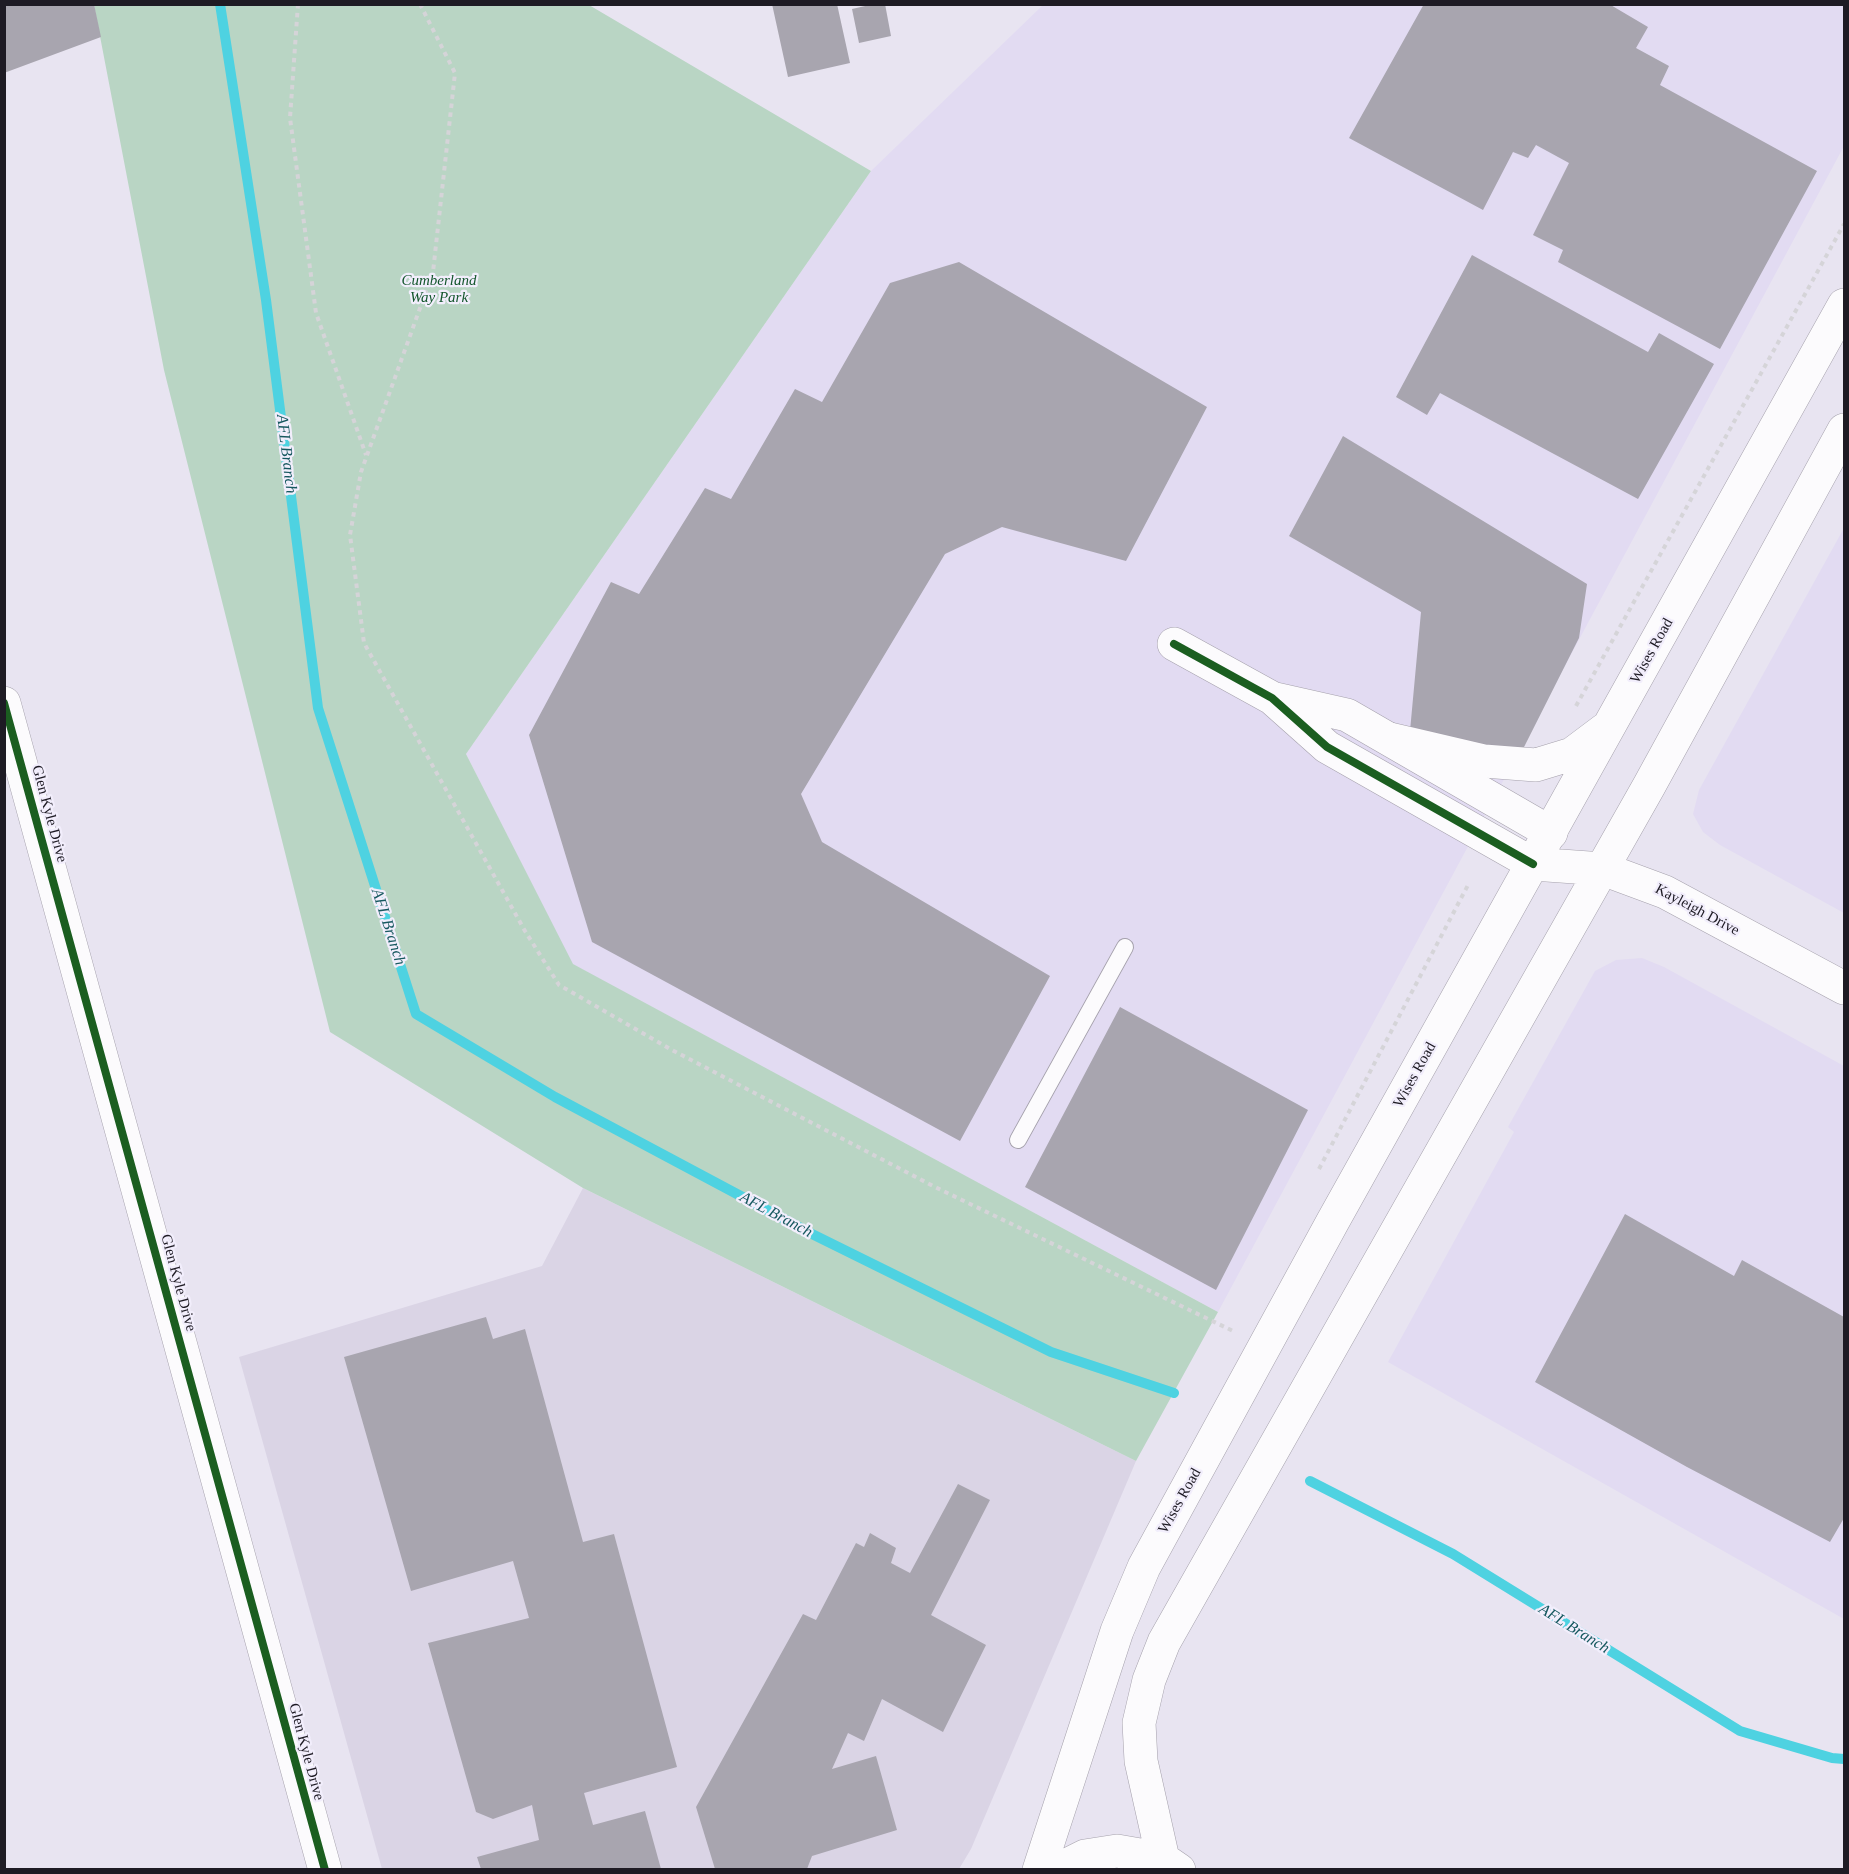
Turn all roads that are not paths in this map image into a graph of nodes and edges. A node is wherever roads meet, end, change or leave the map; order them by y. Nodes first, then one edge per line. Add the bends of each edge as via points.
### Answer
1 (1845, 305) edge
2 (1845, 430) edge
3 (1174, 644) dead end
4 (1272, 698) junction
5 (4, 704) edge
6 (1610, 726) junction
7 (1390, 739) junction
8 (1551, 833) junction
9 (1533, 864) junction
10 (1603, 869) junction
11 (1125, 947) dead end
12 (1845, 988) edge
13 (1018, 1140) dead end
14 (1171, 1864) edge
15 (324, 1869) edge
16 (1039, 1869) edge
17 (1058, 1869) edge

1 - 6 main road, Wises Road
2 - 10 main road
3 - 4 main road
4 - 7 main road, Kayleigh Drive via 1347,714
4 - 9 main road via 1327,747
5 - 15 main road, Glen Kyle Drive
6 - 7 main road via 1572,754 1536,765 1484,761
6 - 8 main road, Wises Road
7 - 8 main road, Kayleigh Drive
8 - 9 main road, Wises Road
8 - 10 main road, Kayleigh Drive
9 - 10 main road
9 - 16 main road, Wises Road via 1144,1567 1117,1631
10 - 12 main road, Kayleigh Drive via 1665,892
10 - 14 main road via 1164,1642 1149,1680 1139,1723 1141,1761
11 - 13 lane
14 - 17 main road via 1117,1851 1085,1856

